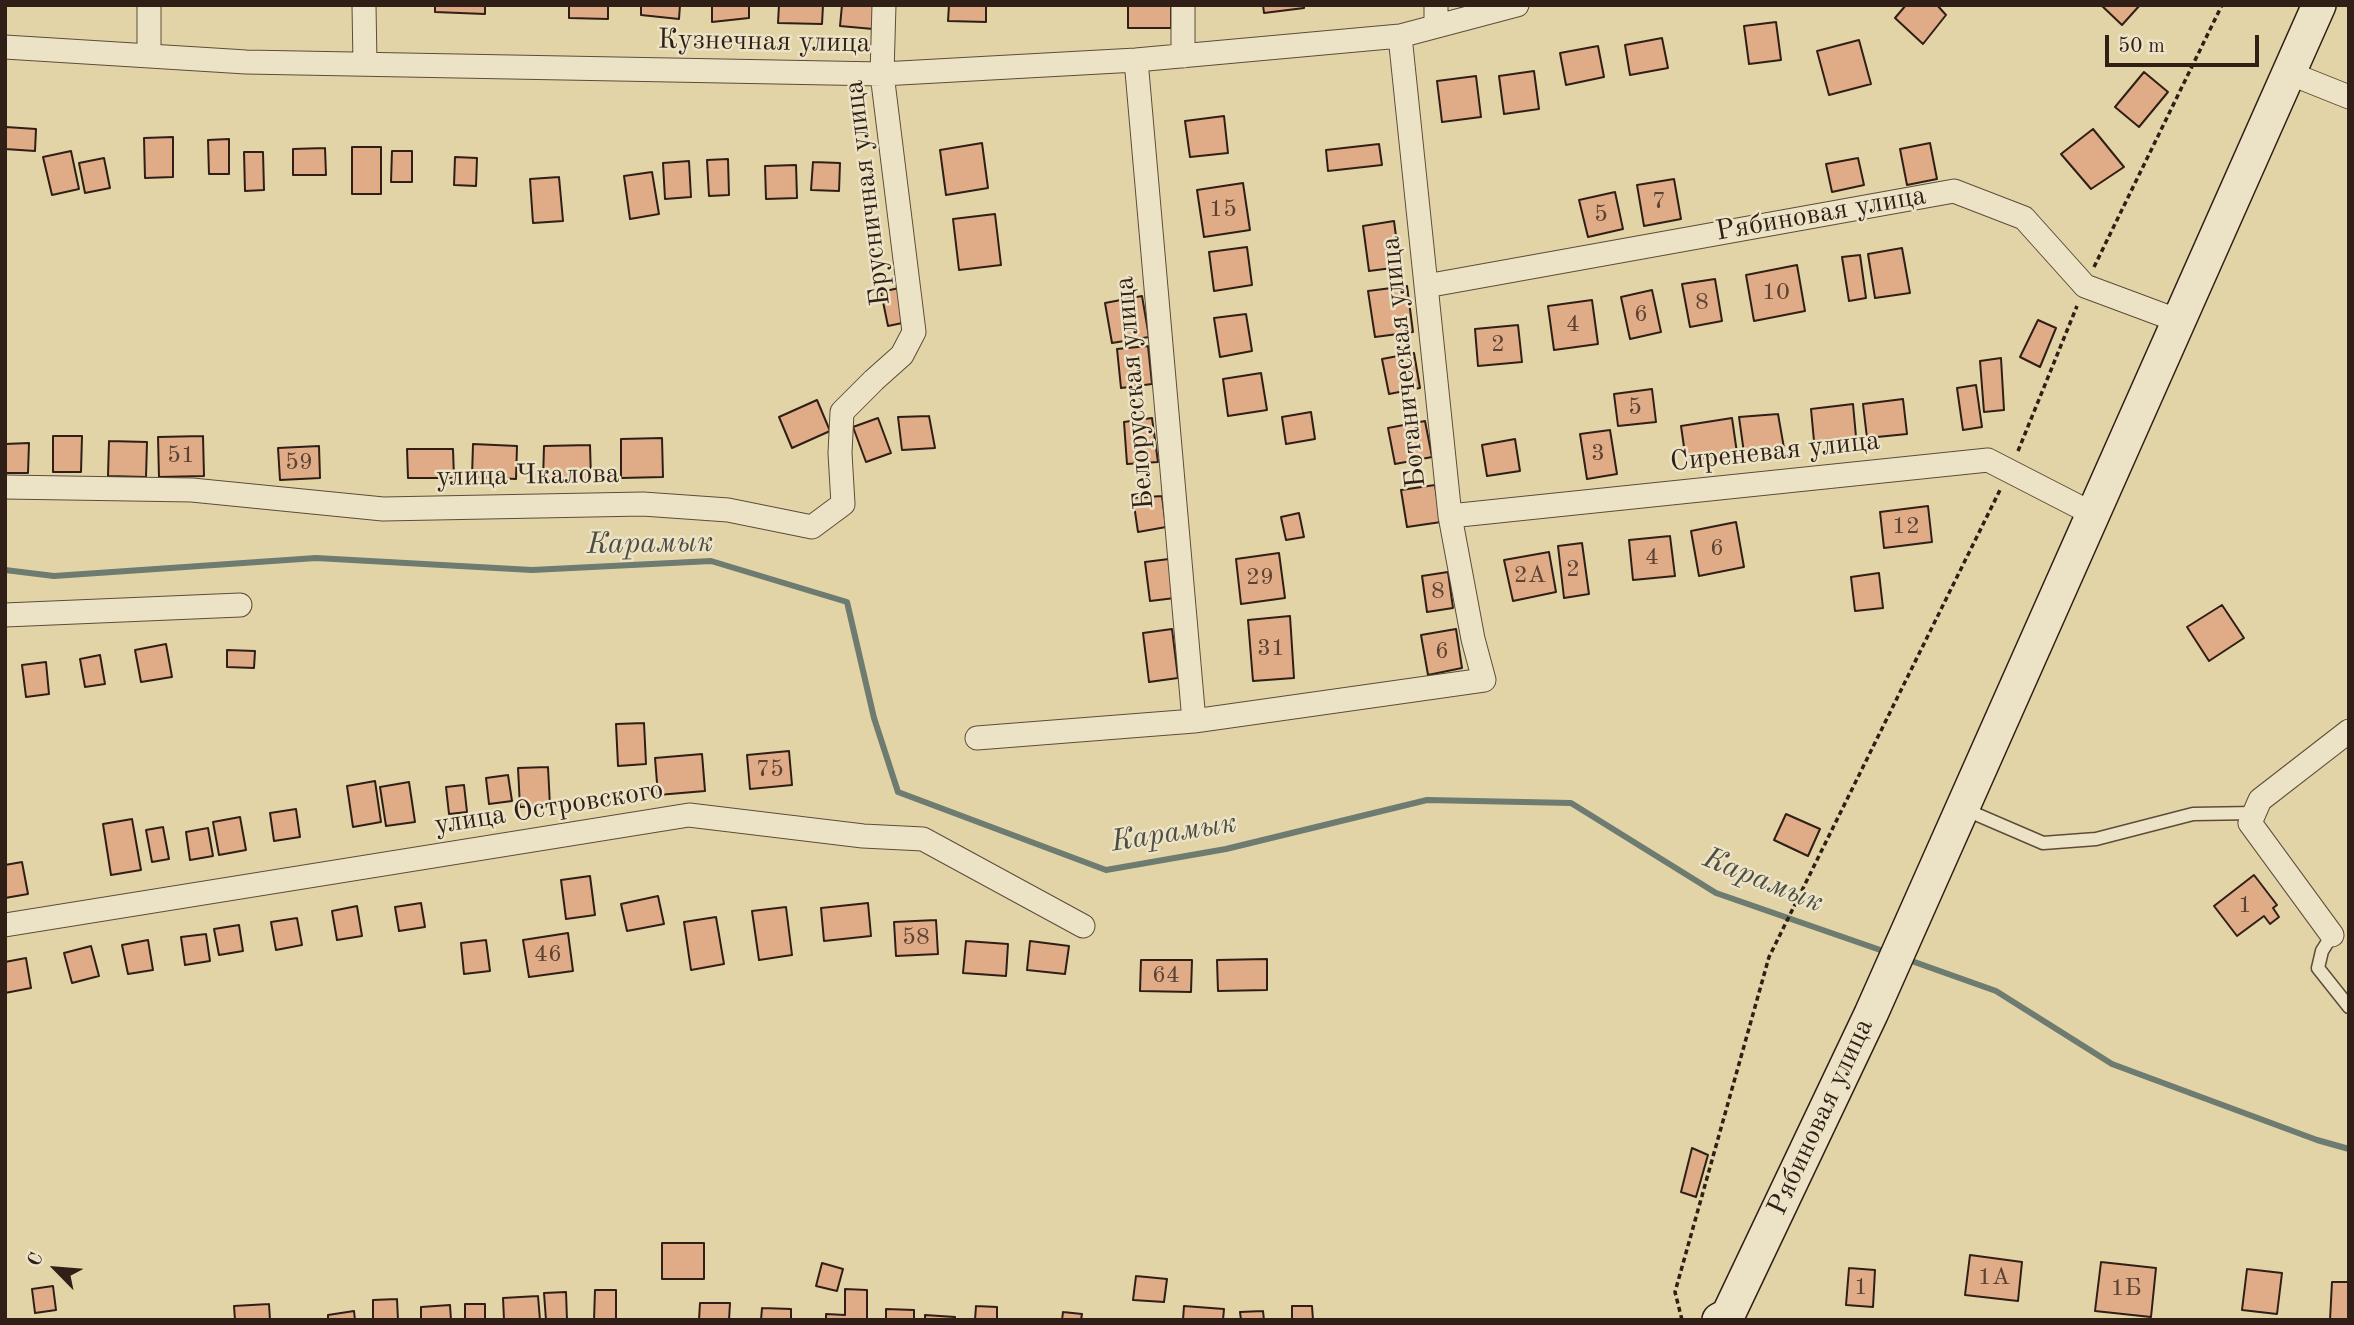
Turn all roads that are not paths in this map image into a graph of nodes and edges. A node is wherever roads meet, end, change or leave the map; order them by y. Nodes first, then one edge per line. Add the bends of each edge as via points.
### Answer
1 (149, 5) edge
2 (364, 5) edge
3 (884, 5) edge
4 (1183, 5) edge
5 (1517, 5) edge
6 (2319, 5) edge
7 (2339, 5) edge
8 (1436, 16) edge
9 (1400, 36) junction
10 (5, 47) edge
11 (149, 56) junction
12 (1183, 56) junction
13 (1136, 60) junction
14 (365, 64) junction
15 (882, 74) junction
16 (2297, 76) junction
17 (2349, 97) edge
18 (1426, 286) junction
19 (2179, 321) junction
20 (914, 332) joint
21 (5, 487) edge
22 (2093, 514) junction
23 (1450, 516) junction
24 (240, 606) dead end
25 (5, 615) edge
26 (1194, 721) junction
27 (2349, 731) edge
28 (977, 738) dead end
29 (1972, 812) junction
30 (2253, 818) junction
31 (5, 925) edge
32 (1083, 926) dead end
33 (2332, 935) joint
34 (2349, 1007) edge
35 (1880, 1018) junction
36 (1719, 1320) edge
37 (1751, 1320) edge

1 - 11 street
2 - 14 street
3 - 15 street, Брусничная улица
4 - 12 street
5 - 8 street, Кузнечная улица
6 - 16 main road
7 - 16 main road
8 - 9 street, Кузнечная улица
9 - 12 street, Кузнечная улица
9 - 18 street, Ботаническая улица
10 - 11 street, Кузнечная улица
11 - 14 street, Кузнечная улица
12 - 13 street, Кузнечная улица
13 - 15 street, Кузнечная улица
13 - 26 street, Белорусская улица
14 - 15 street, Кузнечная улица
15 - 20 street, Брусничная улица
16 - 17 street
16 - 19 main road
16 - 29 main road
18 - 19 street, Рябиновая улица via 1954,191 2024,218 2085,286
18 - 23 street, Ботаническая улица
19 - 22 main road
20 - 21 street, улица Чкалова via 902,355 842,412 843,504 812,527 729,510 643,504 383,509 191,490
22 - 23 street, Сиреневая улица via 1988,460
22 - 29 main road
23 - 26 street, Ботаническая улица via 1483,680
24 - 25 street
26 - 28 street
27 - 30 street via 2260,800
29 - 30 lane via 2043,843 2096,839 2193,814
29 - 35 main road, Рябиновая улица
30 - 33 street
31 - 32 street, улица Островского via 690,815 923,839
33 - 34 lane via 2318,968
35 - 36 main road, Рябиновая улица via 1728,1315
35 - 37 main road

